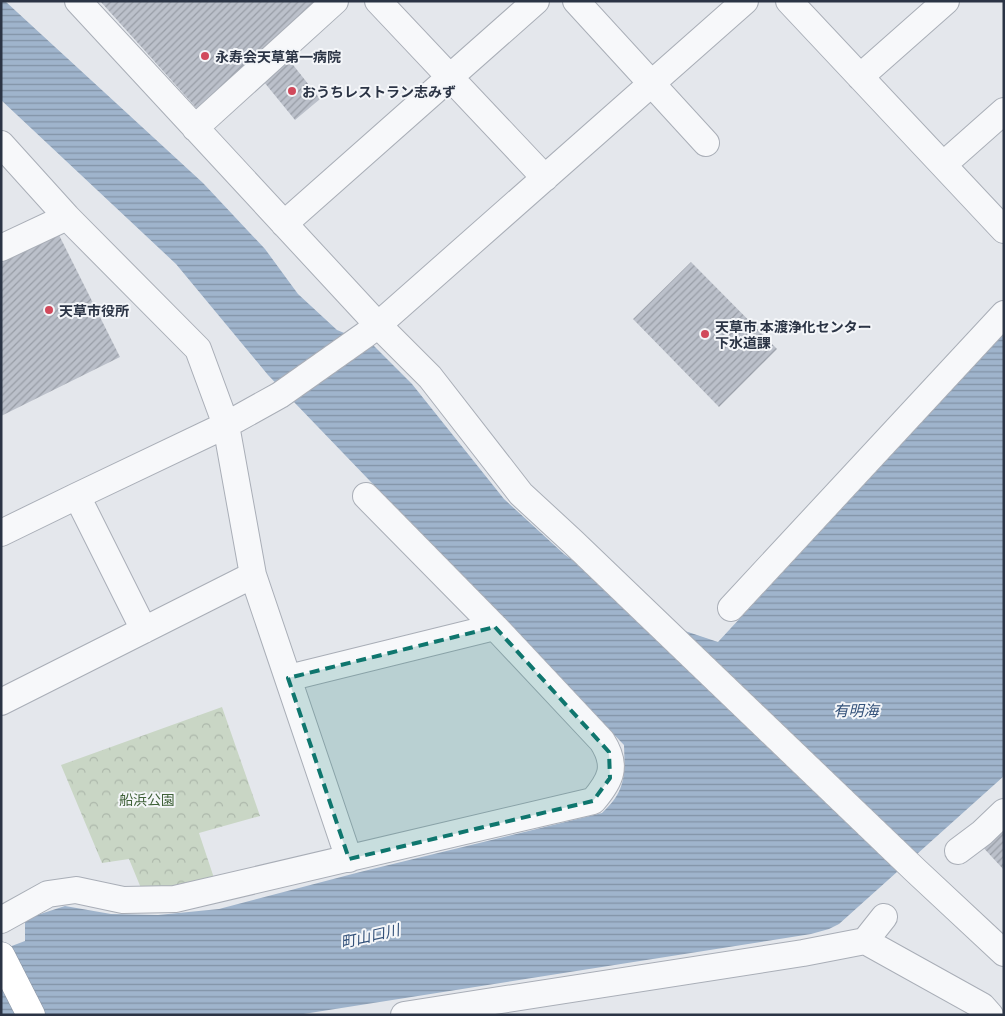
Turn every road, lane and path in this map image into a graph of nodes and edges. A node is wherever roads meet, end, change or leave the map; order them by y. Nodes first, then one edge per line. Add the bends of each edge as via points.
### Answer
1 (78, 1) edge
2 (335, 1) edge
3 (378, 1) edge
4 (536, 1) edge
5 (576, 1) edge
6 (745, 1) edge
7 (789, 1) edge
8 (946, 1) edge
9 (450, 77) junction
10 (860, 78) junction
11 (652, 84) junction
12 (1004, 111) edge
13 (195, 128) junction
14 (706, 143) dead end
15 (1, 144) edge
16 (943, 165) junction
17 (545, 178) junction
18 (67, 217) junction
19 (284, 224) junction
20 (1004, 230) edge
21 (1, 248) edge
22 (1004, 314) edge
23 (371, 330) junction
24 (226, 426) junction
25 (77, 496) junction
26 (366, 496) dead end
27 (1, 533) edge
28 (253, 575) junction
29 (731, 608) dead end
30 (495, 627) junction
31 (144, 630) junction
32 (288, 678) junction
33 (1, 702) edge
34 (1004, 812) edge
35 (958, 851) dead end
36 (349, 859) junction
37 (884, 917) dead end
38 (1, 920) edge
39 (864, 941) junction
40 (1004, 953) edge
41 (1, 956) edge
42 (31, 1015) edge
43 (404, 1015) edge
44 (990, 1015) edge

1 - 13 street
2 - 13 street
3 - 9 street
4 - 9 street
5 - 11 street
6 - 11 street
7 - 10 street
8 - 10 street
9 - 17 street
9 - 19 street
10 - 16 street
11 - 14 street
11 - 17 street
12 - 16 street
13 - 19 street
15 - 18 street
16 - 20 street
17 - 23 street
18 - 21 street
18 - 24 street via 198,349
19 - 23 street
22 - 29 street
23 - 24 street via 280,395
23 - 40 street via 430,377 522,494
24 - 25 street
24 - 28 street
25 - 27 street
25 - 31 street
26 - 30 street
28 - 31 street
28 - 32 street
30 - 32 street
30 - 36 street via 602,741 612,765 610,778 603,790 593,801
31 - 33 street
32 - 36 street
34 - 35 street
36 - 38 street via 175,899 123,900 76,890 48,894
37 - 39 street
39 - 43 street
39 - 44 street via 982,1006
41 - 42 highway

